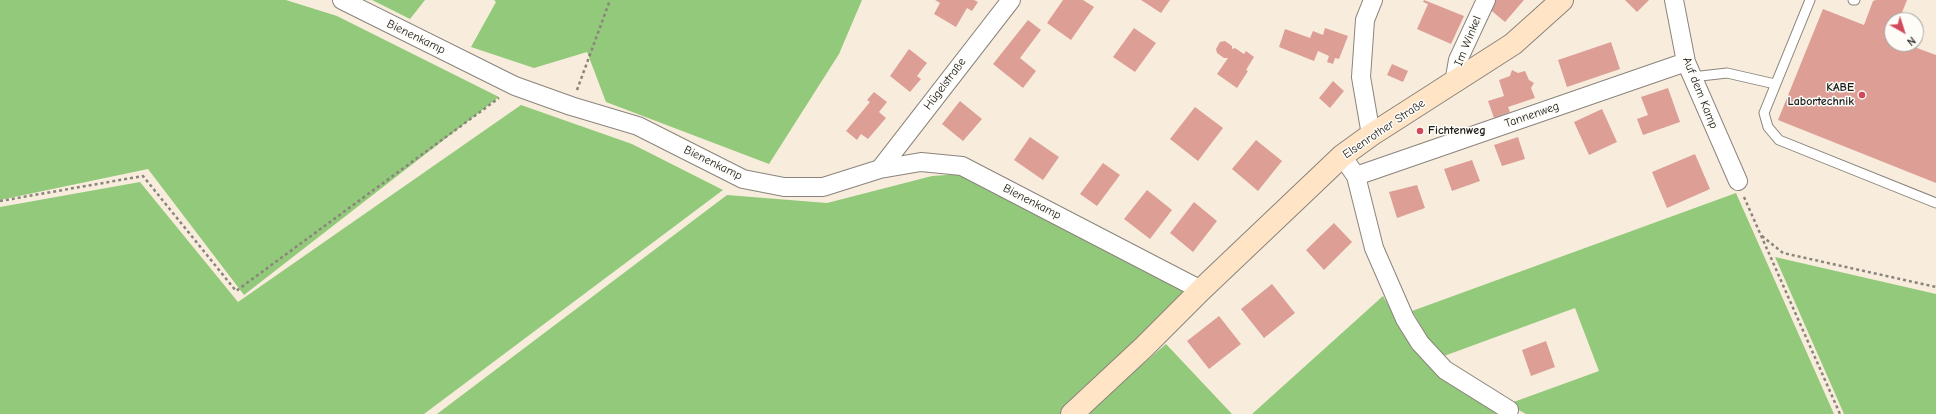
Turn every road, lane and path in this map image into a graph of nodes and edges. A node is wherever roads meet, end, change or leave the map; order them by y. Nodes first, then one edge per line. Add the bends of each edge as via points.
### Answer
1 (342, 0) edge
2 (610, 0) edge
3 (1011, 0) edge
4 (1372, 0) edge
5 (1486, 0) edge
6 (1562, 0) edge
7 (1674, 0) edge
8 (1810, 0) edge
9 (1689, 70) junction
10 (1454, 83) junction
11 (1776, 84) junction
12 (515, 86) junction
13 (571, 106) junction
14 (1371, 135) junction
15 (1342, 156) junction
16 (880, 169) junction
17 (1356, 176) junction
18 (1738, 181) joint
19 (0, 202) edge
20 (1936, 203) edge
21 (1761, 235) junction
22 (1936, 287) edge
23 (1201, 290) junction
24 (1509, 410) dead end
25 (1072, 414) edge
26 (1840, 414) edge

1 - 12 street, Bienenkamp
2 - 13 path
3 - 16 street, Hügelstraße
4 - 14 street via 1366,20 1360,77
5 - 10 street, Im Winkel via 1458,60
6 - 10 street, Elsenrother Straße via 1513,44
7 - 9 street, Auf dem Kamp
8 - 11 lane
9 - 11 lane via 1727,73
9 - 17 street, Tannenweg
9 - 18 street, Auf dem Kamp
10 - 14 street, Elsenrother Straße
11 - 20 lane via 1764,113 1768,127 1779,140
12 - 13 street, Bienenkamp
12 - 19 path via 236,291 143,176
13 - 16 street, Bienenkamp via 638,126 743,179 784,187 823,187
14 - 15 street, Elsenrother Straße
15 - 17 street
15 - 23 street, Elsenrother Straße
16 - 23 street, Bienenkamp via 921,162 962,166
17 - 24 street via 1374,248 1404,319 1420,343 1445,370
18 - 21 path
21 - 22 path via 1783,253
21 - 26 path
23 - 25 street, Elsenrother Straße

